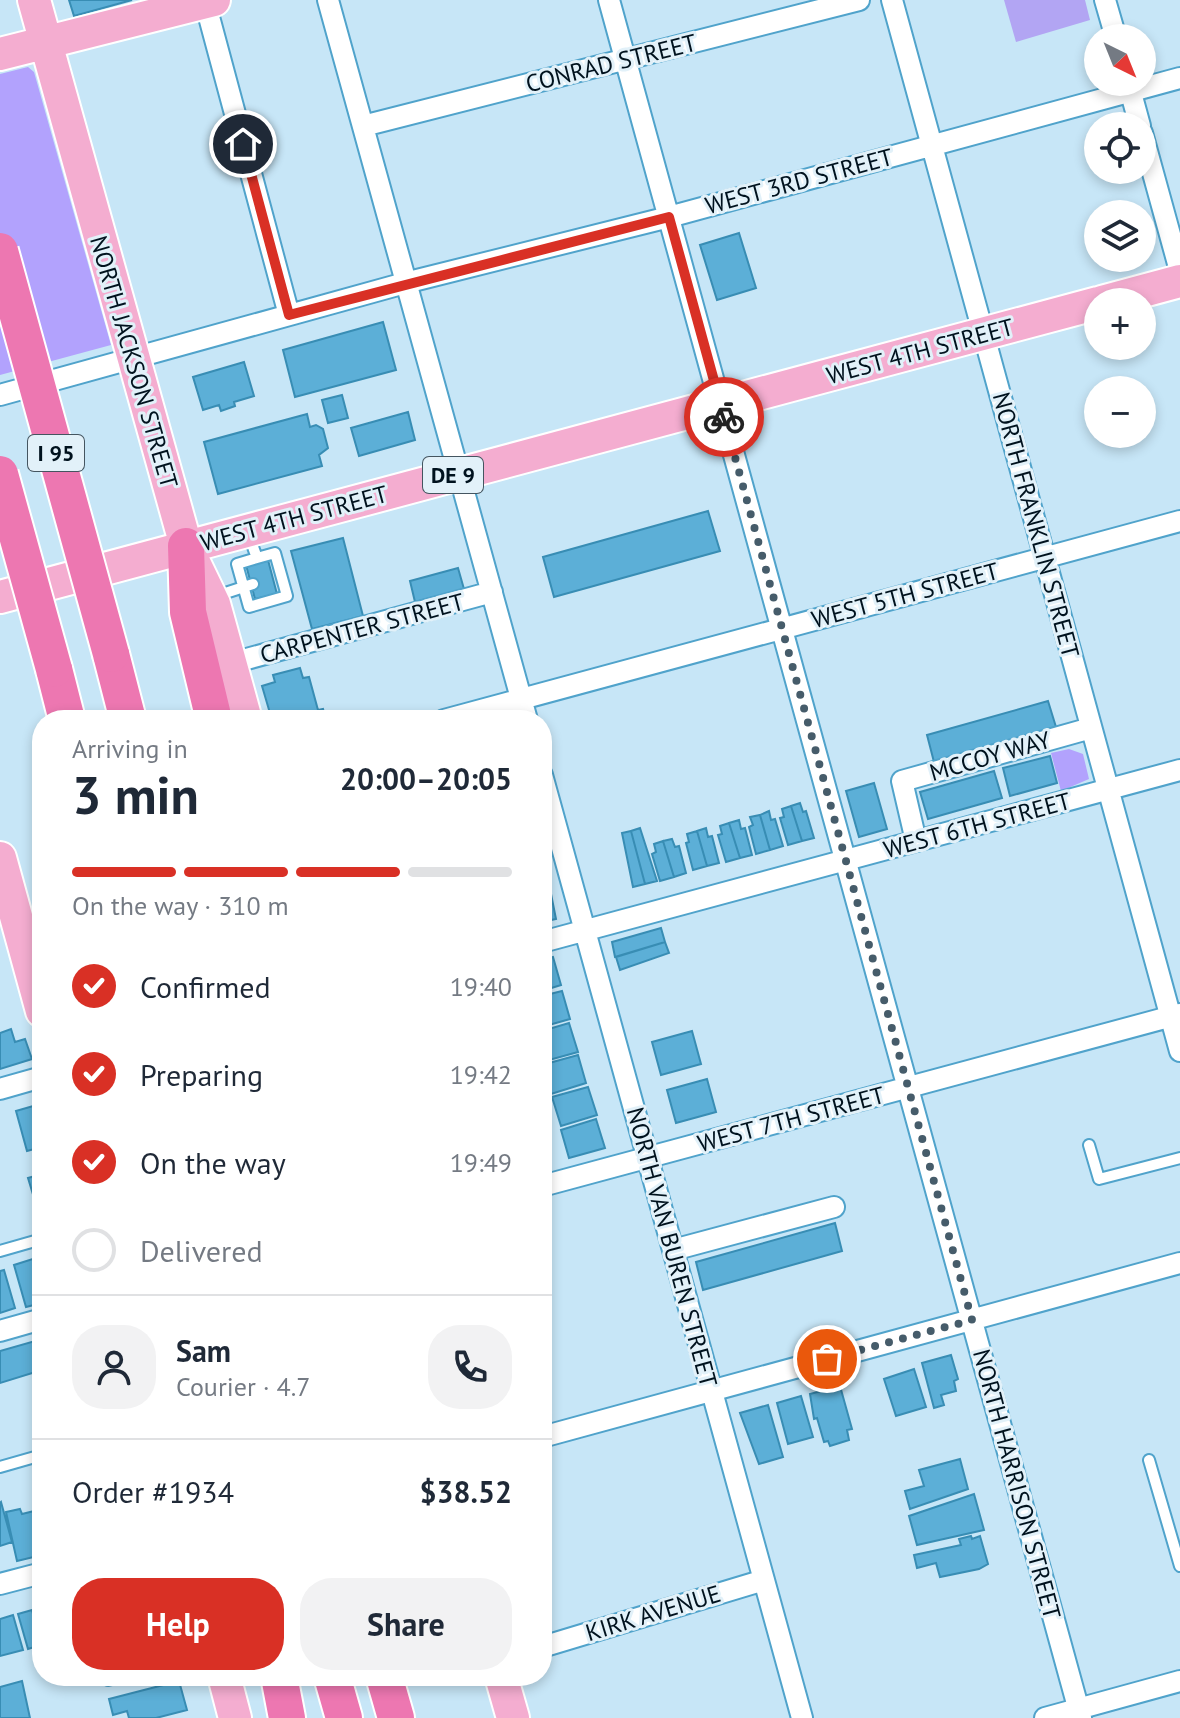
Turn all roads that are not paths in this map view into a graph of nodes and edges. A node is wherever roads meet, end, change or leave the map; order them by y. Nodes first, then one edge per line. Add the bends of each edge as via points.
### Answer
1 (34, 0) edge
2 (328, 0) edge
3 (609, 0) edge
4 (859, 0) edge
5 (892, 0) edge
6 (1105, 0) edge
7 (210, 1) edge
8 (1112, 24) edge
9 (46, 43) junction
10 (0, 54) edge
11 (625, 59) junction
12 (1180, 78) edge
13 (1156, 82) edge
14 (1098, 96) edge
15 (363, 126) junction
16 (932, 145) junction
17 (1156, 184) edge
18 (669, 217) junction
19 (0, 251) edge
20 (1180, 271) edge
21 (1180, 281) edge
22 (405, 283) junction
23 (1155, 288) edge
24 (1084, 307) edge
25 (289, 315) junction
26 (984, 334) junction
27 (133, 359) junction
28 (0, 395) edge
29 (720, 403) junction
30 (0, 474) edge
31 (457, 474) junction
32 (1180, 521) edge
33 (252, 544) junction
34 (186, 546) junction
35 (1045, 557) junction
36 (248, 586) junction
37 (492, 592) junction
38 (0, 597) edge
39 (211, 597) junction
40 (782, 628) junction
41 (232, 663) junction
42 (521, 699) junction
43 (64, 710) edge
44 (125, 710) edge
45 (212, 710) edge
46 (244, 710) edge
47 (481, 710) edge
48 (524, 710) edge
49 (1091, 728) junction
50 (1180, 770) edge
51 (1108, 789) junction
52 (552, 811) edge
53 (916, 841) junction
54 (0, 858) edge
55 (846, 860) junction
56 (585, 931) junction
57 (552, 939) edge
58 (32, 975) edge
59 (1175, 1015) edge
60 (1180, 1051) edge
61 (32, 1080) edge
62 (908, 1087) junction
63 (0, 1089) edge
64 (1089, 1145) dead end
65 (648, 1157) junction
66 (1180, 1158) edge
67 (552, 1183) edge
68 (834, 1207) dead end
69 (32, 1242) edge
70 (673, 1250) junction
71 (0, 1251) edge
72 (1180, 1263) edge
73 (972, 1320) junction
74 (32, 1322) edge
75 (0, 1331) edge
76 (712, 1391) junction
77 (552, 1434) edge
78 (32, 1458) edge
79 (1149, 1460) dead end
80 (0, 1467) edge
81 (1180, 1566) edge
82 (32, 1576) edge
83 (764, 1580) junction
84 (0, 1584) edge
85 (552, 1644) edge
86 (1180, 1681) edge
87 (227, 1686) edge
88 (281, 1686) edge
89 (335, 1686) edge
90 (504, 1686) edge
91 (1080, 1714) edge
92 (235, 1718) edge
93 (287, 1718) edge
94 (344, 1718) edge
95 (513, 1718) edge
96 (802, 1718) edge
97 (1045, 1718) edge

1 - 9 main road, NORTH JACKSON STREET
2 - 15 street
3 - 11 street, NORTH HARRISON STREET
4 - 11 street, CONRAD STREET
5 - 16 street, NORTH FRANKLIN STREET
6 - 8 street
7 - 9 main road
7 - 25 street
9 - 10 main road
9 - 27 main road, NORTH JACKSON STREET
11 - 15 street, CONRAD STREET
11 - 18 street, NORTH HARRISON STREET
12 - 13 street, WEST 3RD STREET
14 - 16 street, WEST 3RD STREET
15 - 22 street
16 - 18 street, WEST 3RD STREET
16 - 26 street, NORTH FRANKLIN STREET
17 - 20 street
18 - 22 street, WEST 3RD STREET
18 - 29 street, NORTH HARRISON STREET
19 - 44 highway, I 95, bridge
21 - 23 main road, WEST 4TH STREET / DE 9
22 - 25 street, WEST 3RD STREET
22 - 31 street
24 - 26 main road, WEST 4TH STREET / DE 9
25 - 27 street, WEST 3RD STREET
26 - 29 main road, WEST 4TH STREET / DE 9
26 - 35 street, NORTH FRANKLIN STREET
27 - 28 street, WEST 3RD STREET
27 - 34 main road, NORTH JACKSON STREET
29 - 31 main road, WEST 4TH STREET / DE 9
29 - 40 street, NORTH HARRISON STREET
30 - 43 highway, I 95, bridge
31 - 33 main road, WEST 4TH STREET / DE 9
31 - 37 street
32 - 35 street, WEST 5TH STREET
33 - 34 main road, WEST 4TH STREET / DE 9
33 - 36 lane via 237,564
33 - 36 lane via 275,553 287,596 249,607
34 - 38 main road, WEST 4TH STREET / DE 9
34 - 39 main road, NORTH JACKSON STREET
34 - 45 highway via 188,612
35 - 40 street, WEST 5TH STREET
35 - 49 street, NORTH FRANKLIN STREET
36 - 39 lane
37 - 41 street, CARPENTER STREET
37 - 42 street
39 - 41 main road, NORTH JACKSON STREET
40 - 42 street, WEST 5TH STREET
40 - 55 street, NORTH HARRISON STREET
41 - 46 main road, NORTH JACKSON STREET
42 - 47 street, WEST 5TH STREET
42 - 48 street
49 - 51 street, NORTH FRANKLIN STREET
49 - 53 street, MCCOY WAY via 902,781
50 - 51 street, WEST 6TH STREET
51 - 53 street, WEST 6TH STREET
51 - 59 street, NORTH FRANKLIN STREET
52 - 56 street, NORTH VAN BUREN STREET
53 - 55 street, WEST 6TH STREET
54 - 58 main road
55 - 56 street, WEST 6TH STREET
55 - 62 street, NORTH HARRISON STREET
56 - 57 street, WEST 6TH STREET
56 - 65 street, NORTH VAN BUREN STREET
59 - 60 street, NORTH FRANKLIN STREET
59 - 62 street, WEST 7TH STREET
61 - 63 street
62 - 65 street, WEST 7TH STREET
62 - 73 street, NORTH HARRISON STREET
64 - 66 lane via 1099,1179
65 - 67 street, WEST 7TH STREET
65 - 70 street, NORTH VAN BUREN STREET
68 - 70 street
69 - 71 lane
70 - 76 street, NORTH VAN BUREN STREET
72 - 73 street
73 - 76 street
73 - 91 street, NORTH HARRISON STREET
74 - 75 street
76 - 77 street
76 - 83 street, NORTH VAN BUREN STREET
78 - 80 lane
79 - 81 lane
82 - 84 street
83 - 85 street, KIRK AVENUE
83 - 96 street, NORTH VAN BUREN STREET
86 - 91 street
87 - 92 main road
88 - 93 highway
89 - 94 highway
90 - 95 main road
91 - 97 street

